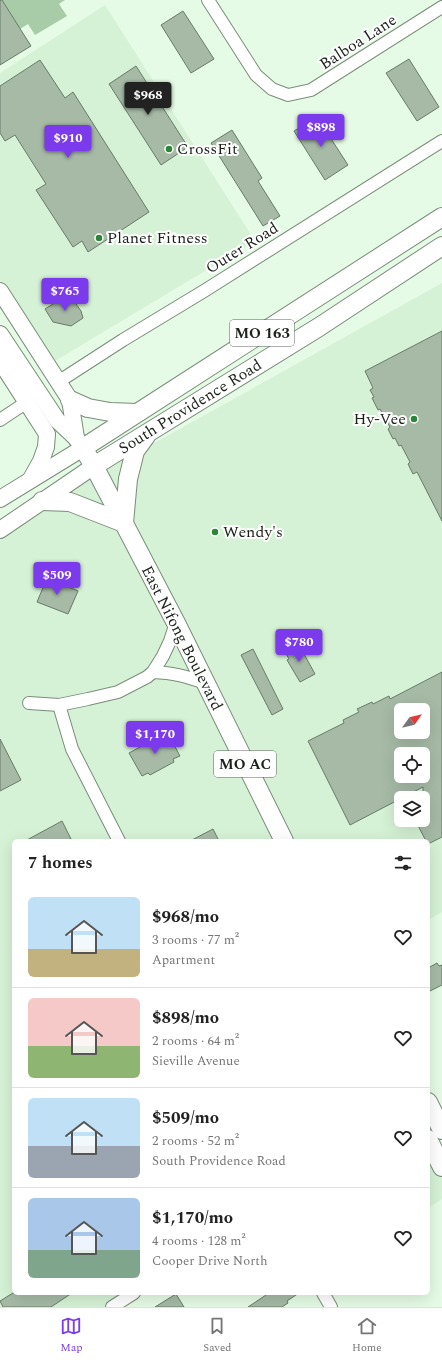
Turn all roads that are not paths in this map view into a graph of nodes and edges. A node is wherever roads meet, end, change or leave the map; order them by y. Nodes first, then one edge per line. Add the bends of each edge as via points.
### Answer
1 (208, 0) edge
2 (442, 7) edge
3 (442, 141) edge
4 (442, 217) edge
5 (441, 247) edge
6 (0, 291) edge
7 (0, 307) edge
8 (16, 316) junction
9 (0, 334) edge
10 (58, 382) junction
11 (70, 400) junction
12 (26, 402) junction
13 (137, 413) junction
14 (0, 420) edge
15 (148, 432) junction
16 (79, 443) junction
17 (94, 466) junction
18 (29, 481) junction
19 (0, 499) edge
20 (42, 501) junction
21 (124, 523) junction
22 (0, 530) edge
23 (176, 623) junction
24 (153, 672) junction
25 (205, 682) junction
26 (29, 703) dead end
27 (59, 705) junction
28 (118, 839) edge
29 (283, 839) edge
30 (430, 1107) edge
31 (442, 1130) edge
32 (131, 1295) edge
33 (324, 1295) edge
34 (112, 1307) edge
35 (330, 1307) edge

1 - 2 street, Balboa Lane via 256,75 272,89 288,95 311,90
3 - 10 street, Outer Road
4 - 13 main road, South Providence Road / MO 163
5 - 15 main road, South Providence Road / MO 163 via 319,327
6 - 8 main road, East Nifong Boulevard
7 - 8 main road
8 - 10 main road, East Nifong Boulevard
9 - 12 main road via 4,367
9 - 16 main road, East Nifong Boulevard via 56,420
10 - 11 main road, East Nifong Boulevard
11 - 13 main road via 88,408
11 - 16 main road, East Nifong Boulevard
12 - 14 street
12 - 18 main road via 47,434 41,461
13 - 16 main road, South Providence Road / MO 163
15 - 17 main road, South Providence Road / MO 163
15 - 21 main road via 135,451 128,479
16 - 17 main road, East Nifong Boulevard / MO AC
16 - 18 main road, South Providence Road / MO 163
17 - 20 main road, South Providence Road / MO 163
17 - 21 main road, East Nifong Boulevard / MO AC
18 - 19 main road, South Providence Road / MO 163
20 - 21 main road via 70,502
20 - 22 main road, South Providence Road / MO 163
21 - 23 main road, East Nifong Boulevard / MO AC
23 - 24 street via 168,646
23 - 25 main road, East Nifong Boulevard / MO AC
24 - 25 street via 170,672
24 - 27 street via 118,692
25 - 29 main road, East Nifong Boulevard / MO AC
26 - 27 street
27 - 28 street via 72,749
30 - 31 main road
32 - 34 street
33 - 35 street

